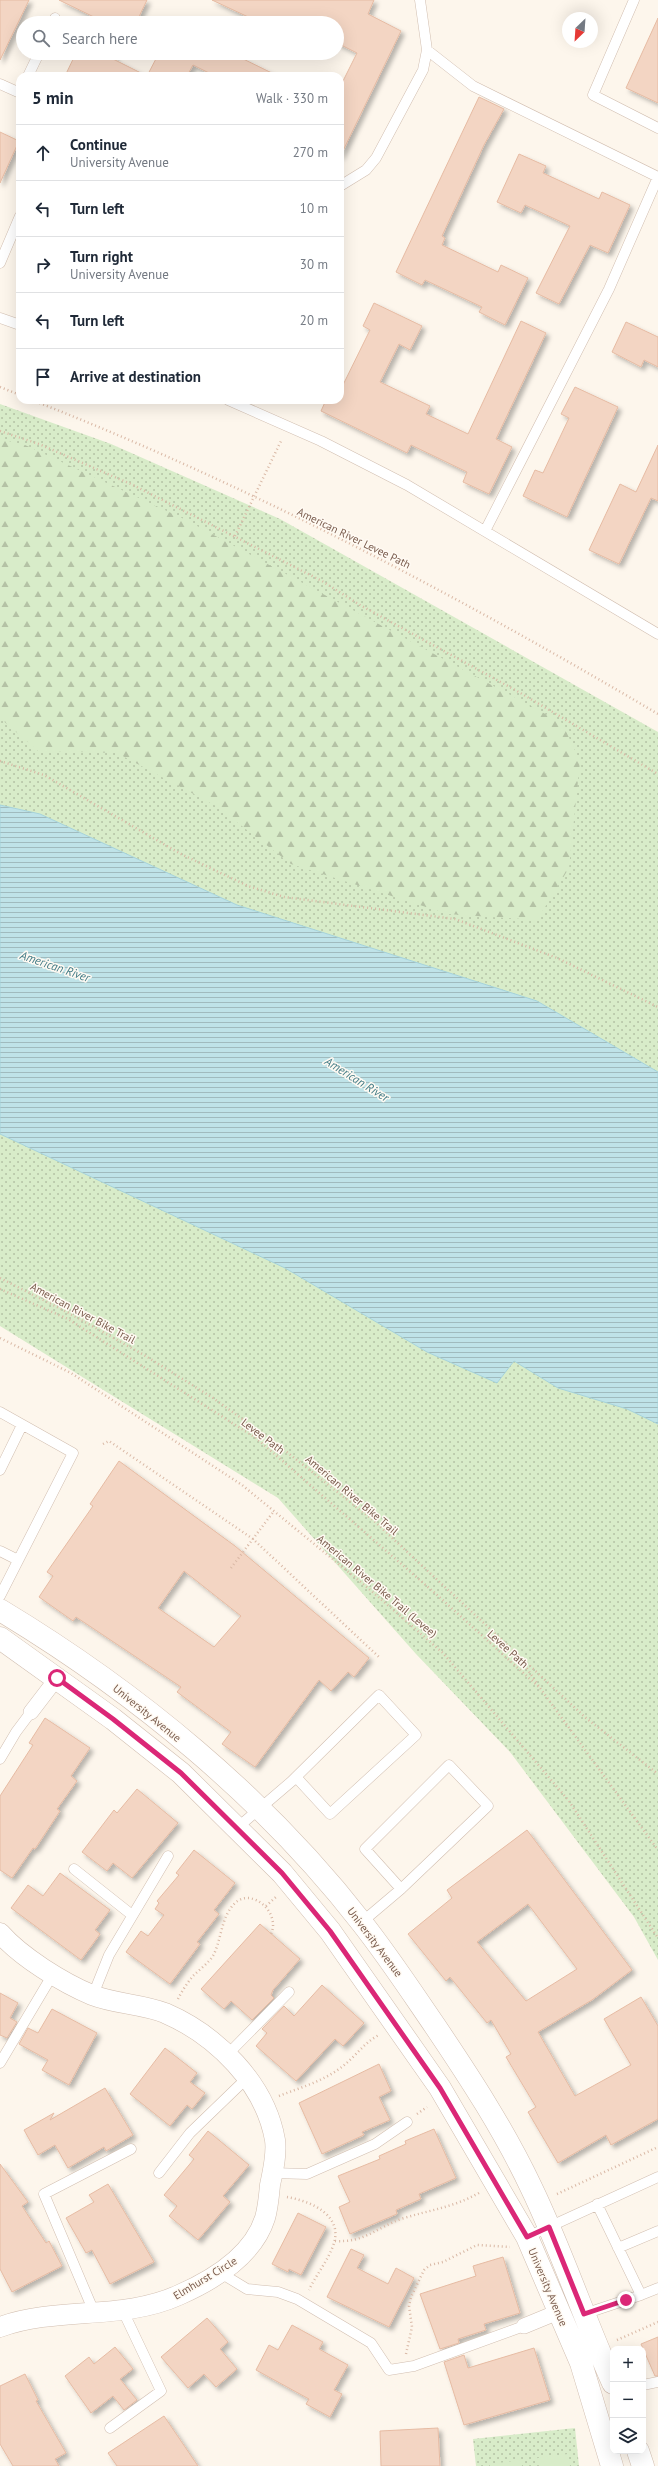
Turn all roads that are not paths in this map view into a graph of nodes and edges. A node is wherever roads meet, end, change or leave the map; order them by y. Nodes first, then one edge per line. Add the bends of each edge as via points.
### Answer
1 (420, 0) edge
2 (634, 0) edge
3 (427, 50) junction
4 (36, 60) edge
5 (30, 72) edge
6 (0, 84) edge
7 (16, 91) edge
8 (658, 128) edge
9 (344, 184) edge
10 (16, 225) edge
11 (0, 262) edge
12 (0, 318) edge
13 (16, 324) edge
14 (237, 404) edge
15 (485, 531) junction
16 (658, 634) edge
17 (0, 1412) edge
18 (22, 1425) junction
19 (0, 1470) edge
20 (0, 1551) edge
21 (18, 1560) junction
22 (0, 1596) edge
23 (0, 1610) edge
24 (0, 1638) edge
25 (57, 1678) junction
26 (30, 1712) joint
27 (0, 1759) edge
28 (296, 1777) junction
29 (259, 1809) junction
30 (237, 1828) junction
31 (168, 1856) dead end
32 (74, 1869) dead end
33 (401, 1889) junction
34 (132, 1915) junction
35 (362, 1922) junction
36 (0, 1933) edge
37 (53, 1974) junction
38 (289, 1992) dead end
39 (93, 1995) junction
40 (226, 2056) junction
41 (0, 2063) edge
42 (248, 2077) junction
43 (407, 2122) road end
44 (131, 2149) dead end
45 (160, 2173) dead end
46 (272, 2173) junction
47 (658, 2178) edge
48 (597, 2204) junction
49 (549, 2227) junction
50 (658, 2231) edge
51 (521, 2241) junction
52 (618, 2248) junction
53 (219, 2272) junction
54 (658, 2288) edge
55 (641, 2295) junction
56 (94, 2312) junction
57 (123, 2312) junction
58 (558, 2312) junction
59 (584, 2314) junction
60 (524, 2326) joint
61 (0, 2327) edge
62 (613, 2382) edge
63 (658, 2382) edge
64 (646, 2384) edge
65 (110, 2428) dead end
66 (639, 2454) edge
67 (612, 2466) edge
68 (643, 2466) edge

1 - 3 lane
2 - 8 lane via 593,95
3 - 9 lane via 423,70 376,158 366,170
3 - 15 lane via 473,86 658,177 609,289
4 - 5 lane
6 - 7 lane
10 - 11 lane
12 - 13 lane
14 - 15 lane via 288,426 407,485
15 - 16 lane
17 - 18 lane
18 - 19 lane
18 - 21 lane via 73,1453
20 - 21 lane
21 - 22 lane
23 - 29 street, University Avenue via 90,1667 213,1765
24 - 25 street, University Avenue
25 - 26 street
25 - 30 street, University Avenue via 181,1773
26 - 27 lane
28 - 28 lane via 379,1695 416,1735 330,1814
28 - 29 lane
29 - 30 lane
29 - 35 street, University Avenue via 313,1865
30 - 51 street, University Avenue via 282,1873 370,1985 440,2088
31 - 34 lane
32 - 34 lane
33 - 33 lane via 488,1806 449,1765 365,1849
33 - 35 lane
34 - 39 lane via 109,1955
35 - 49 street, University Avenue via 471,2079 517,2160
36 - 37 street, Elmhurst Circle via 8,1942
37 - 39 street, Elmhurst Circle
37 - 41 lane
38 - 40 lane
39 - 40 street, Elmhurst Circle via 170,2016 197,2029
40 - 42 street, Elmhurst Circle
42 - 45 lane via 190,2133
42 - 46 street, Elmhurst Circle via 261,2102 275,2142
43 - 46 lane via 375,2144 307,2174
44 - 56 lane via 44,2194
46 - 53 street, Elmhurst Circle via 265,2218 256,2235 236,2261
47 - 48 lane
48 - 49 lane
48 - 52 lane
49 - 51 lane
49 - 59 street, University Avenue
50 - 52 lane
51 - 58 street, University Avenue
52 - 55 lane
53 - 57 street, Elmhurst Circle via 179,2295 144,2308
53 - 60 lane via 247,2289 278,2292 302,2303 371,2343 389,2370 414,2366
54 - 55 lane
55 - 59 lane
56 - 57 street, Elmhurst Circle
56 - 61 street, Elmhurst Circle via 49,2316
57 - 65 lane via 161,2392
58 - 60 street
58 - 67 street, University Avenue via 581,2363
59 - 62 street, University Avenue
63 - 64 lane
66 - 68 street

